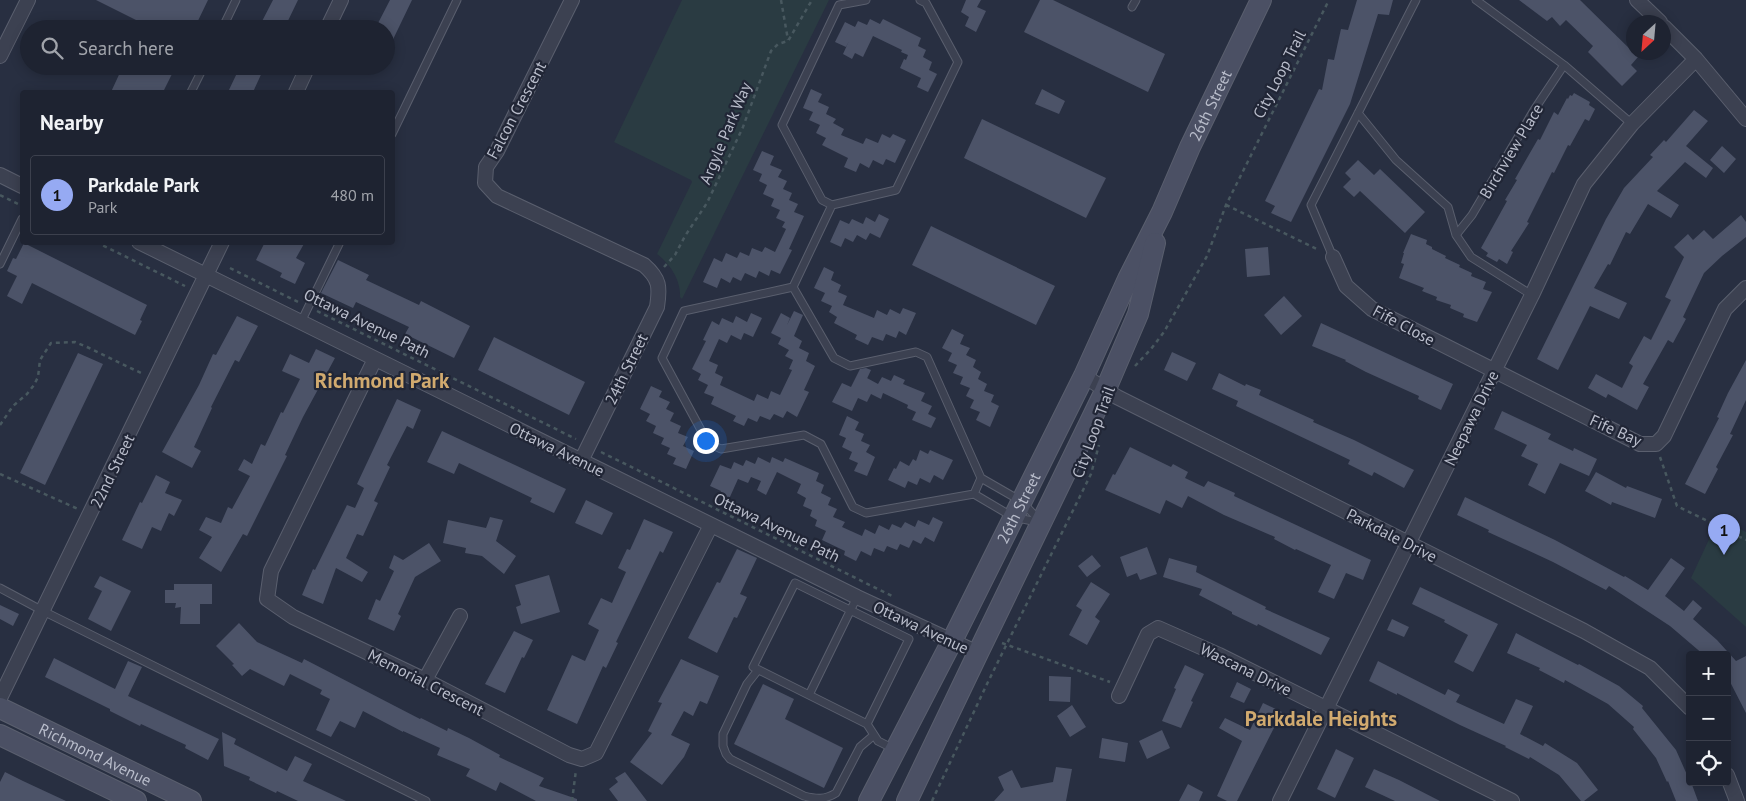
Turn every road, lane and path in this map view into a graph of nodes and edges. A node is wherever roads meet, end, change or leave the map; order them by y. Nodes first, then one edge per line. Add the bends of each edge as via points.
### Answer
1 (28, 0) edge
2 (236, 0) edge
3 (341, 0) edge
4 (457, 0) edge
5 (572, 0) edge
6 (781, 0) edge
7 (812, 0) edge
8 (866, 0) edge
9 (920, 0) edge
10 (1261, 0) edge
11 (1330, 0) edge
12 (1416, 0) edge
13 (1476, 0) edge
14 (1637, 0) edge
15 (1653, 15) edge
16 (226, 20) edge
17 (331, 20) edge
18 (1671, 33) edge
19 (788, 41) junction
20 (0, 56) edge
21 (1696, 59) junction
22 (1564, 65) junction
23 (200, 75) edge
24 (304, 75) edge
25 (192, 90) edge
26 (297, 90) edge
27 (1358, 113) junction
28 (1746, 118) edge
29 (1632, 124) junction
30 (395, 128) edge
31 (0, 175) edge
32 (20, 185) edge
33 (0, 195) edge
34 (20, 205) edge
35 (832, 205) junction
36 (1226, 205) junction
37 (1162, 212) junction
38 (20, 223) edge
39 (1456, 235) junction
40 (102, 245) edge
41 (144, 245) edge
42 (221, 245) edge
43 (339, 245) edge
44 (1333, 257) junction
45 (0, 264) edge
46 (230, 268) dead end
47 (654, 274) junction
48 (206, 275) junction
49 (186, 286) dead end
50 (793, 287) junction
51 (1746, 288) edge
52 (1532, 295) junction
53 (309, 307) junction
54 (301, 322) junction
55 (375, 359) junction
56 (1134, 367) dead end
57 (1494, 371) junction
58 (1084, 376) junction
59 (156, 380) junction
60 (1105, 391) junction
61 (0, 425) edge
62 (575, 439) dead end
63 (1100, 439) dead end
64 (1656, 444) junction
65 (600, 452) dead end
66 (581, 461) junction
67 (0, 474) edge
68 (981, 478) junction
69 (37, 490) junction
70 (35, 494) dead end
71 (974, 494) junction
72 (1017, 509) junction
73 (90, 514) junction
74 (1042, 523) junction
75 (711, 525) junction
76 (1746, 540) edge
77 (1408, 544) junction
78 (0, 588) edge
79 (857, 597) junction
80 (896, 598) dead end
81 (43, 611) junction
82 (851, 611) junction
83 (460, 616) dead end
84 (952, 641) junction
85 (1006, 645) junction
86 (978, 653) junction
87 (758, 670) junction
88 (426, 680) junction
89 (1121, 691) joint
90 (809, 695) junction
91 (0, 698) edge
92 (1686, 704) edge
93 (0, 708) edge
94 (1326, 708) junction
95 (868, 724) junction
96 (0, 735) edge
97 (874, 735) junction
98 (895, 749) junction
99 (576, 770) dead end
100 (1731, 785) edge
101 (136, 801) edge
102 (191, 801) edge
103 (426, 801) edge
104 (572, 801) edge
105 (869, 801) edge
106 (908, 801) edge
107 (932, 801) edge
108 (1280, 801) edge
109 (1512, 801) edge
110 (1737, 801) edge

1 - 20 street
2 - 16 lane
3 - 17 street
4 - 30 lane
5 - 47 street, Falcon Crescent via 486,167 485,183 497,196 644,265
6 - 19 path
7 - 19 path, Argyle Park Way
8 - 35 lane via 839,5 782,125 822,200
9 - 35 lane via 926,3 958,62 896,190
10 - 37 street, 26th Street
11 - 36 path, City Loop Trail
12 - 27 lane
13 - 22 lane
14 - 15 street
18 - 21 street
19 - 47 path, Argyle Park Way via 778,44 772,51 743,128 707,203 675,255
21 - 28 street
21 - 29 street, Neepawa Drive
22 - 29 lane
22 - 39 lane, Birchview Place via 1472,215
23 - 25 lane
24 - 26 street
27 - 39 lane via 1396,160 1448,207
27 - 44 lane via 1311,205
29 - 52 street, Neepawa Drive via 1584,184
31 - 32 street
33 - 34 path
35 - 50 lane
36 - 44 path
36 - 56 path, City Loop Trail via 1207,256 1164,332
37 - 58 street, 26th Street
37 - 60 street, 26th Street via 1138,314
38 - 45 lane
39 - 52 lane via 1472,257
40 - 49 path
41 - 48 street, Ottawa Avenue
42 - 48 street, 22nd Street
43 - 53 lane
44 - 57 street, Fife Close via 1346,286 1372,310
46 - 53 path, Ottawa Avenue Path
47 - 66 street, 24th Street via 660,293 657,307
48 - 54 street, Ottawa Avenue
48 - 59 street, 22nd Street
50 - 68 lane via 834,358 850,366 916,352 927,357
50 - 71 lane via 684,311 662,358 708,443 721,449 804,436 821,444 853,507 866,514
51 - 64 street, Fife Bay via 1725,309 1664,436
52 - 57 street, Neepawa Drive
53 - 54 lane
53 - 62 path, Ottawa Avenue Path
54 - 55 street, Ottawa Avenue
55 - 66 street, Ottawa Avenue
55 - 88 street, Memorial Crescent via 271,571 266,599 293,617
57 - 64 street, Fife Bay via 1640,444
57 - 77 street, Neepawa Drive
58 - 60 street, Parkdale Drive
58 - 72 street, 26th Street
59 - 61 path via 75,342 51,343 40,360 34,385
59 - 73 street, 22nd Street
60 - 74 street, 26th Street
60 - 77 street, Parkdale Drive
63 - 85 path, City Loop Trail via 1091,474
64 - 76 path via 1678,506
65 - 80 path, Ottawa Avenue Path
66 - 75 street, Ottawa Avenue
67 - 69 path
68 - 71 lane
68 - 72 lane
69 - 70 path
69 - 73 path
71 - 72 lane
72 - 74 lane
72 - 74 lane
72 - 84 street, 26th Street
73 - 81 street, 22nd Street
74 - 86 street, 26th Street
75 - 79 street, Ottawa Avenue
75 - 88 street, Memorial Crescent via 596,752 582,759 569,755
77 - 92 street, Parkdale Drive via 1584,631 1650,668
77 - 94 street, Neepawa Drive
78 - 81 lane
79 - 82 lane
79 - 84 street, Ottawa Avenue
81 - 91 street, 22nd Street
81 - 103 lane
82 - 87 lane via 795,583 753,667
82 - 90 lane
82 - 95 lane via 909,639
83 - 88 street
84 - 86 street, Ottawa Avenue
84 - 98 street, 26th Street
85 - 89 path
85 - 107 path, City Loop Trail
86 - 106 street, 26th Street
87 - 90 lane
87 - 97 lane via 747,684 723,734 723,746 730,759 804,796 829,798 836,793 860,747
89 - 94 street, Wascana Drive via 1148,634 1158,628
90 - 95 lane
93 - 102 street, Richmond Avenue
94 - 108 street, Neepawa Drive
94 - 109 street, Wascana Drive
95 - 97 lane
96 - 101 street, Richmond Avenue
97 - 98 lane via 878,741
98 - 105 street, 26th Street
99 - 104 path
100 - 110 street

